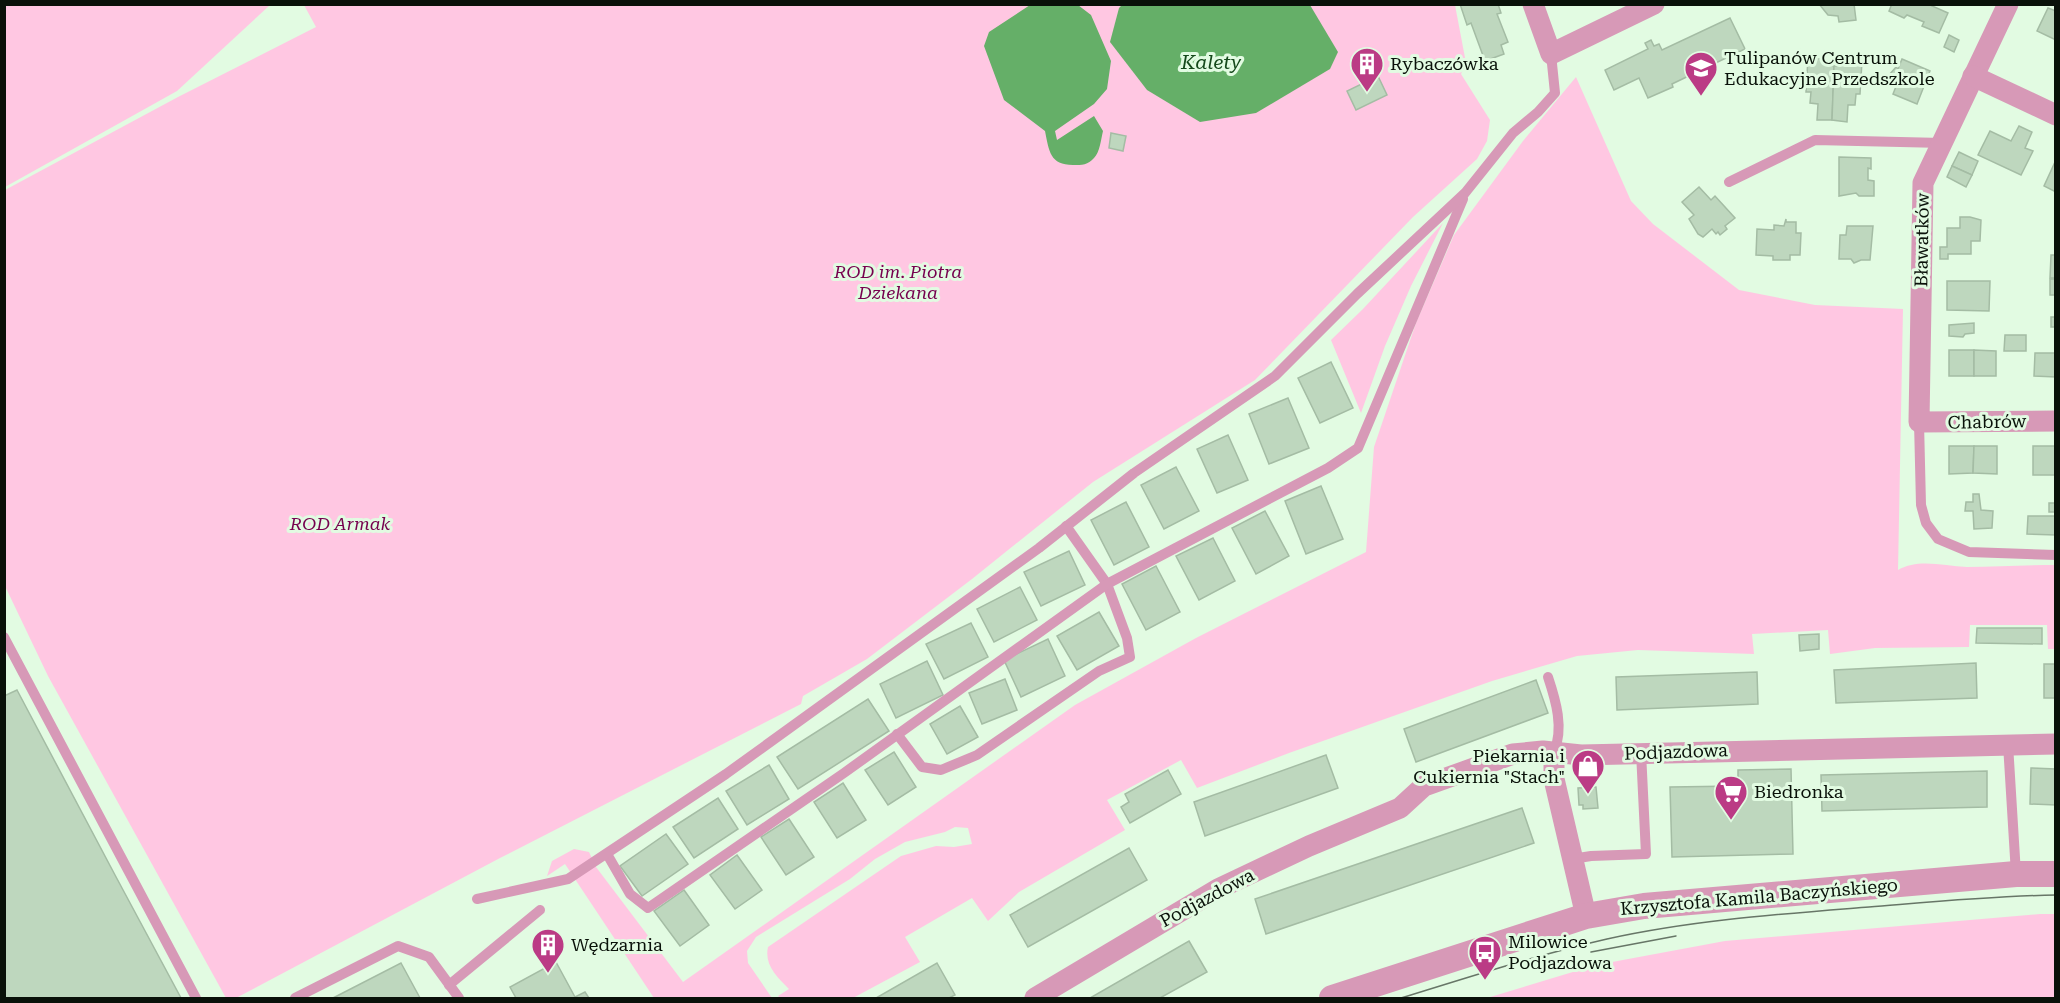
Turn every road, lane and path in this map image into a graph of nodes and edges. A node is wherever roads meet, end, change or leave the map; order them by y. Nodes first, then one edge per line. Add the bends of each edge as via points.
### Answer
1 (1533, 4) edge
2 (1654, 4) edge
3 (2005, 6) edge
4 (1551, 54) junction
5 (1973, 76) junction
6 (2055, 115) edge
7 (1943, 143) junction
8 (1729, 182) dead end
9 (1465, 193) junction
10 (2055, 421) edge
11 (1918, 422) junction
12 (1066, 526) junction
13 (2055, 555) edge
14 (1107, 584) junction
15 (4, 637) edge
16 (1548, 677) dead end
17 (897, 734) junction
18 (2008, 744) junction
19 (2055, 744) edge
20 (1554, 752) junction
21 (1641, 752) junction
22 (607, 854) junction
23 (1572, 859) junction
24 (2016, 874) junction
25 (2055, 874) edge
26 (477, 899) dead end
27 (540, 910) dead end
28 (1586, 916) junction
29 (449, 985) junction
30 (196, 999) edge
31 (295, 999) edge
32 (459, 999) edge
33 (1035, 999) edge
34 (1332, 999) edge

1 - 4 street
2 - 4 street
3 - 5 street, Bławatków
4 - 9 lane via 1555,93 1513,133
5 - 6 street
5 - 7 street, Bławatków
7 - 8 lane via 1815,140
7 - 11 street, Bławatków via 1923,183
9 - 12 lane via 1275,376 1134,473
9 - 14 lane via 1358,448 1328,468
10 - 11 street, Chabrów
11 - 13 lane via 1921,505 1926,523 1938,539 1969,552
12 - 14 lane
12 - 22 lane via 891,657
14 - 17 lane
14 - 17 lane via 1130,657 1100,671 977,755 941,771 922,767
15 - 30 lane
16 - 20 lane via 1560,731
17 - 22 lane via 648,908 630,894
18 - 19 street, Podjazdowa
18 - 21 street, Podjazdowa
18 - 24 lane
20 - 21 street, Podjazdowa
20 - 23 street via 1554,778
20 - 33 street, Podjazdowa via 1513,754 1424,786 1400,808 1218,889
21 - 23 lane via 1646,854
22 - 26 lane via 568,879
23 - 28 street
24 - 25 street, Krzysztofa Kamila Baczyńskiego
24 - 28 street, Krzysztofa Kamila Baczyńskiego via 1644,906
27 - 29 lane
28 - 34 street, Krzysztofa Kamila Baczyńskiego
29 - 31 lane via 429,957 398,946
29 - 32 lane

